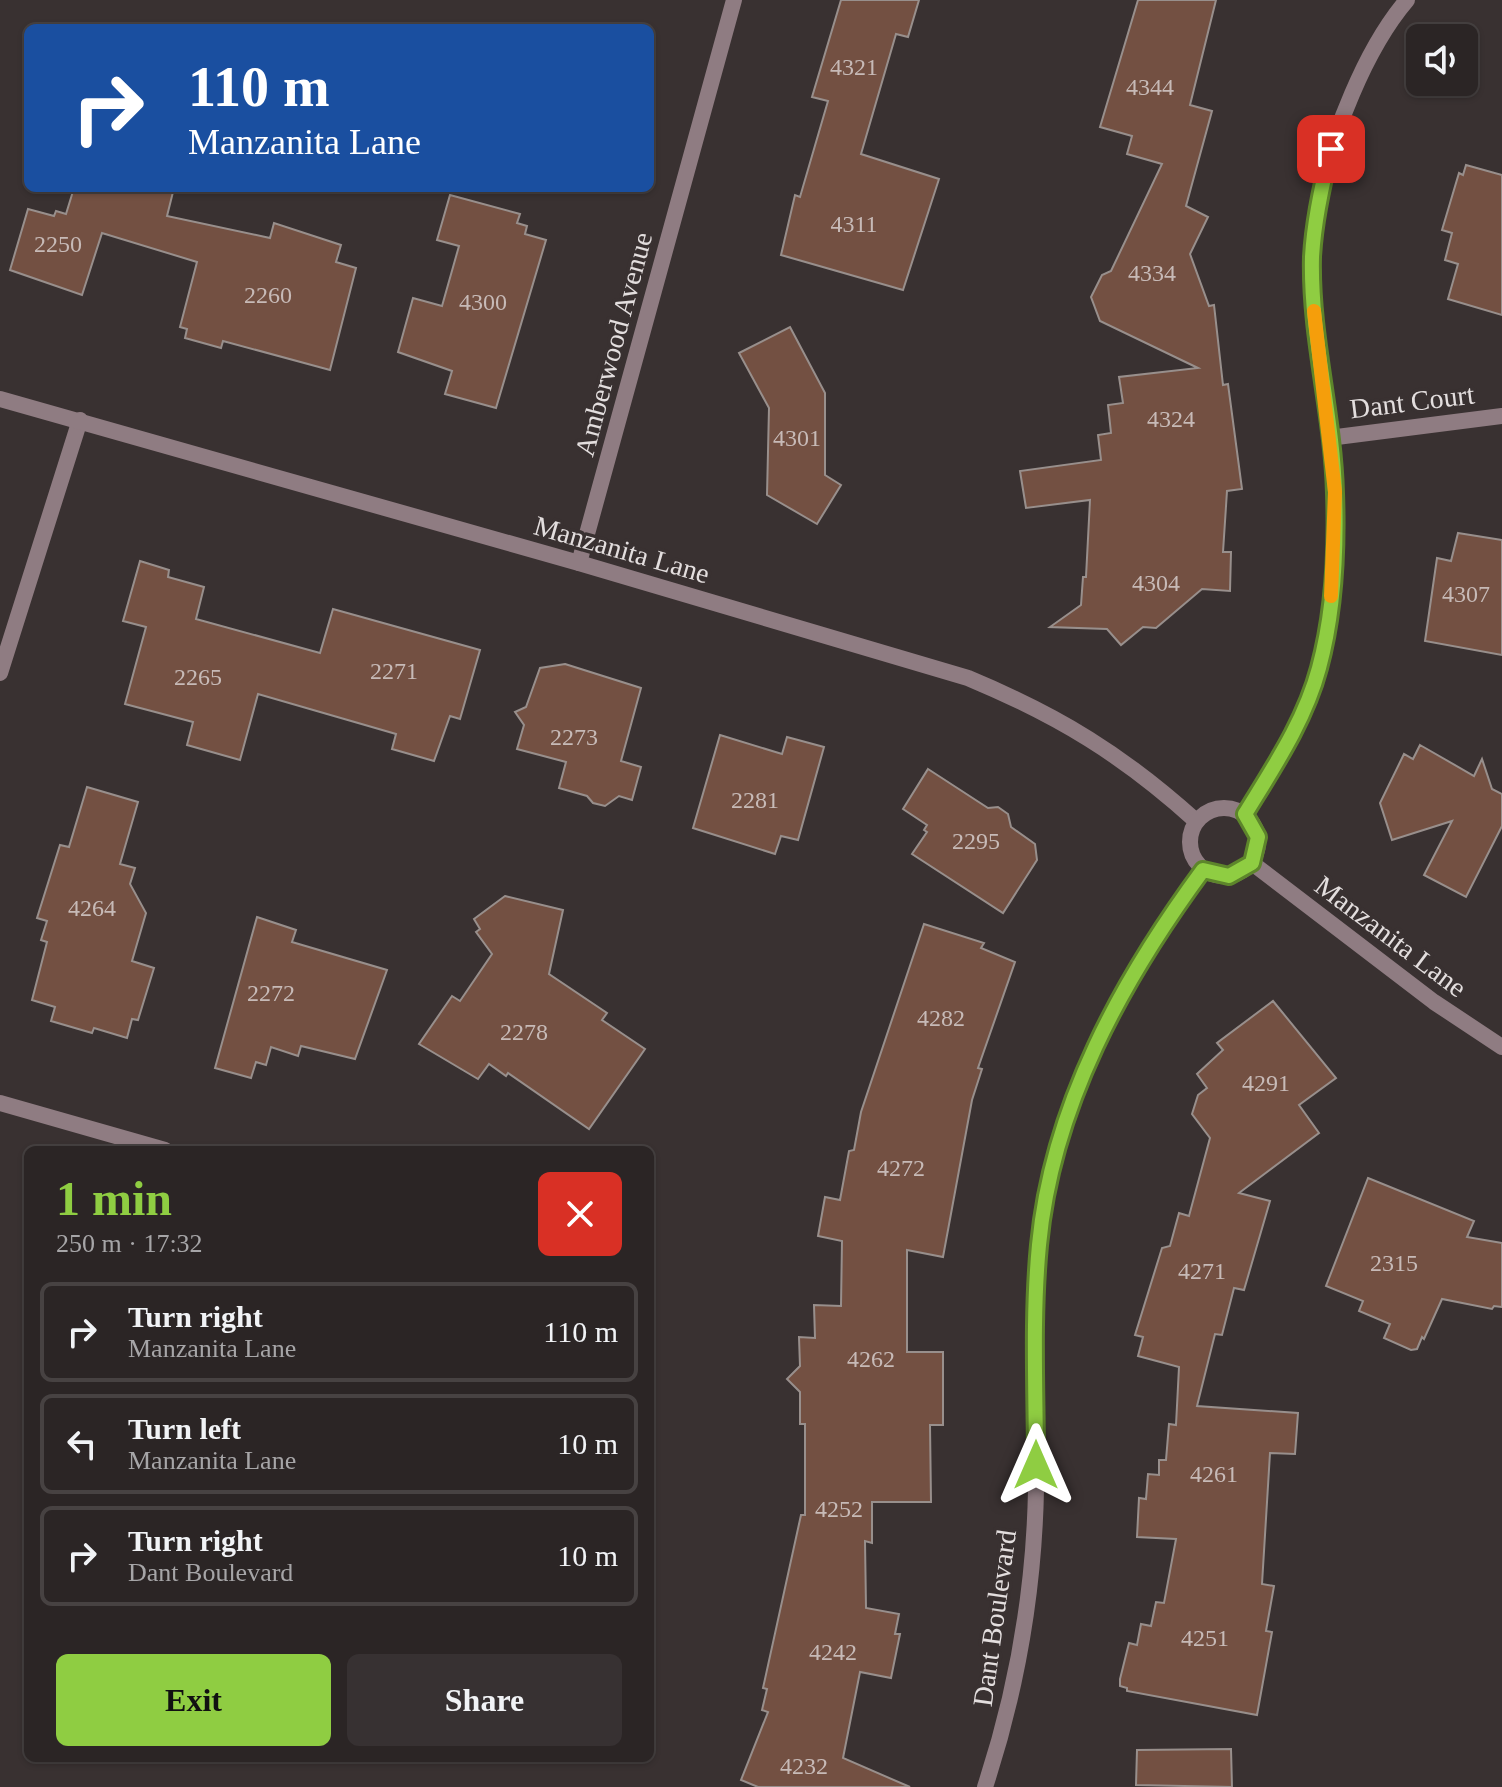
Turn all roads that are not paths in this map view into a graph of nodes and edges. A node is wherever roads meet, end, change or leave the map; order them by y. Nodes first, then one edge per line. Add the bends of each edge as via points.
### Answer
1 (734, 0) edge
2 (1407, 0) edge
3 (0, 399) edge
4 (1502, 416) edge
5 (80, 420) junction
6 (1329, 438) junction
7 (579, 563) junction
8 (0, 673) edge
9 (1245, 814) junction
10 (1196, 821) junction
11 (1252, 863) junction
12 (1203, 870) junction
13 (1502, 1047) edge
14 (0, 1103) edge
15 (151, 1146) edge
16 (985, 1787) edge

1 - 7 street, Amberwood Avenue
2 - 6 street via 1364,66 1337,128 1320,191 1312,256
3 - 5 street, Manzanita Lane
4 - 6 street, Dant Court
5 - 7 street, Manzanita Lane
5 - 8 street
6 - 9 street via 1334,562 1326,641 1302,714
7 - 10 street, Manzanita Lane via 980,683 1110,750
9 - 10 street via 1219,807
9 - 11 street via 1258,837
10 - 12 street via 1189,847
11 - 12 street via 1229,876
11 - 13 street, Manzanita Lane via 1434,1002
12 - 16 street, Dant Boulevard via 1123,989 1085,1071 1051,1177 1037,1279 1036,1491 1028,1606 1010,1707
14 - 15 street

